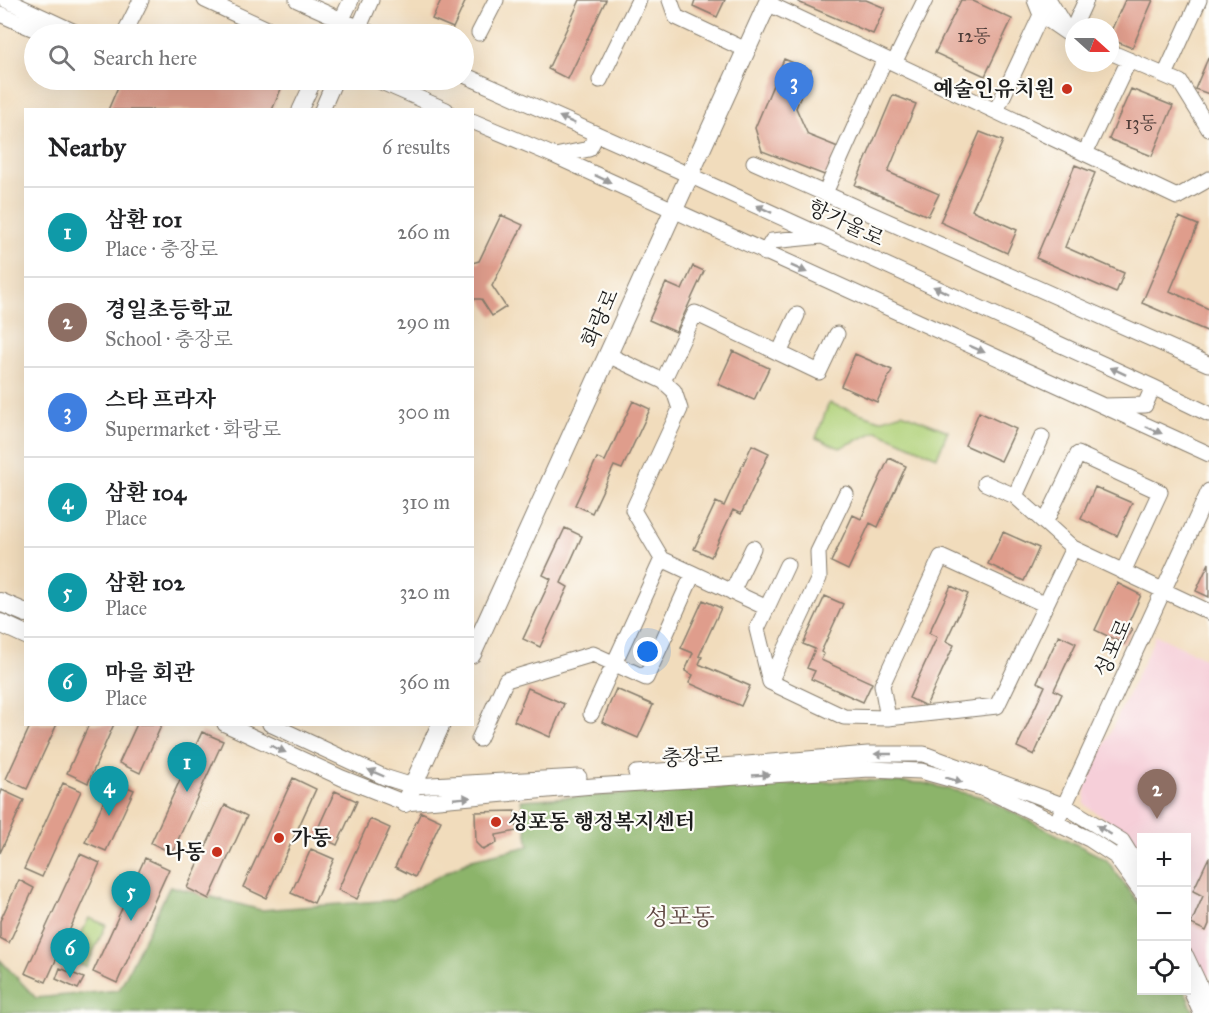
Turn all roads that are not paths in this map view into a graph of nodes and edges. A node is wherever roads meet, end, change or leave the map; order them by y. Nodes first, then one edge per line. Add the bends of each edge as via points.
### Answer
1 (6, 0) edge
2 (141, 0) edge
3 (205, 0) edge
4 (297, 0) edge
5 (351, 0) edge
6 (371, 0) edge
7 (496, 0) edge
8 (639, 0) edge
9 (670, 0) edge
10 (925, 0) edge
11 (1035, 0) edge
12 (1049, 0) edge
13 (1086, 0) edge
14 (1199, 0) edge
15 (768, 2) edge
16 (0, 14) edge
17 (1041, 15) junction
18 (1079, 18) edge
19 (342, 20) junction
20 (58, 24) edge
21 (129, 24) edge
22 (257, 24) edge
23 (340, 24) edge
24 (347, 24) edge
25 (360, 24) edge
26 (24, 25) edge
27 (1065, 25) edge
28 (1065, 31) edge
29 (479, 33) dead end
30 (746, 50) junction
31 (1119, 56) edge
32 (1129, 60) junction
33 (890, 61) junction
34 (1165, 75) junction
35 (474, 79) edge
36 (600, 80) dead end
37 (309, 90) edge
38 (331, 90) edge
39 (400, 90) edge
40 (301, 108) edge
41 (323, 108) edge
42 (441, 108) edge
43 (996, 111) junction
44 (474, 122) edge
45 (1209, 129) edge
46 (597, 134) junction
47 (1085, 153) junction
48 (555, 156) junction
49 (754, 162) dead end
50 (689, 175) junction
51 (1209, 179) edge
52 (825, 193) junction
53 (673, 212) junction
54 (822, 236) junction
55 (765, 254) junction
56 (797, 315) dead end
57 (837, 334) dead end
58 (778, 353) junction
59 (608, 355) junction
60 (1208, 364) edge
61 (663, 381) junction
62 (1153, 387) junction
63 (1102, 406) junction
64 (1209, 414) edge
65 (1042, 437) dead end
66 (1209, 454) edge
67 (985, 483) dead end
68 (1209, 491) edge
69 (846, 494) dead end
70 (1015, 496) junction
71 (1046, 523) junction
72 (1073, 548) junction
73 (753, 549) dead end
74 (662, 559) junction
75 (787, 565) dead end
76 (1123, 572) junction
77 (693, 574) junction
78 (1162, 591) junction
79 (732, 592) junction
80 (0, 602) edge
81 (1046, 605) junction
82 (767, 608) junction
83 (1209, 612) edge
84 (24, 613) edge
85 (0, 624) edge
86 (24, 634) edge
87 (474, 650) edge
88 (614, 663) junction
89 (770, 682) junction
90 (591, 714) dead end
91 (888, 718) junction
92 (229, 726) edge
93 (274, 726) edge
94 (440, 726) edge
95 (479, 739) dead end
96 (413, 786) junction
97 (405, 803) junction
98 (1065, 806) junction
99 (1056, 823) junction
100 (1137, 865) edge
101 (1138, 887) edge
102 (1191, 967) edge
103 (1191, 991) edge
104 (1209, 1005) edge
105 (1201, 1013) edge

1 - 20 street
2 - 21 street
3 - 22 street
4 - 19 street
5 - 19 street
6 - 25 street
7 - 29 street
8 - 36 street
9 - 30 street via 676,17
10 - 33 street
11 - 17 street
12 - 27 street
13 - 18 street
14 - 34 street
15 - 30 main road, 화랑로
15 - 33 street
16 - 26 street
17 - 28 street
17 - 43 street
19 - 23 street
19 - 24 street
30 - 50 main road, 화랑로
31 - 32 street
32 - 34 street
32 - 47 street
33 - 43 street
33 - 52 street
34 - 45 street via 1180,82
46 -> 35 street, 항가울로
37 - 40 street
38 - 41 street
39 - 42 street
43 - 47 street
44 - 48 street
46 - 48 street via 589,149
46 - 50 street, 항가울로
47 - 51 street via 1177,196
48 -> 53 street
49 - 52 street
50 - 53 main road, 화랑로
54 -> 50 street, 항가울로
52 - 60 street
53 - 55 street
53 - 59 main road, 화랑로
54 - 55 street via 772,241
62 -> 54 street, 항가울로
55 -> 63 street
56 - 58 street
57 - 58 street via 819,372
58 - 61 street via 695,313
59 - 61 street
59 - 87 main road, 화랑로
61 - 74 street via 674,391 680,409 633,510
62 - 63 street via 1145,405
62 - 64 street, 항가울로
63 -> 66 street
65 - 70 street
67 - 70 street
68 - 78 street, 성포로
69 - 89 street via 818,552 819,578
70 - 71 street
71 - 72 street
71 - 76 street via 1078,454 1160,492
72 - 76 street
72 - 81 street
73 - 79 street
74 - 77 street
74 - 88 street
75 - 82 street
76 - 78 street
77 - 79 street
77 - 88 street via 646,678
78 - 83 street
78 - 98 street, 성포로
79 - 82 street
80 - 84 main road
81 - 91 street via 998,706
81 - 91 street via 941,557 882,685
82 - 89 street via 757,629
85 - 86 main road
88 - 90 street
88 - 95 street via 593,654 506,680
89 - 91 street via 844,717
92 -> 97 street, 충장로
96 -> 93 street, 충장로 via 384,777
94 - 96 main road
96 - 97 main road
98 -> 96 street, 충장로 via 924,754 868,754
97 -> 99 street, 충장로 via 593,786 870,769 921,771 982,788
98 - 99 street, 성포로
100 -> 98 street, 충장로 via 1122,841
99 - 101 street, 충장로 via 1089,838 1115,856
102 - 104 street
103 - 105 street

